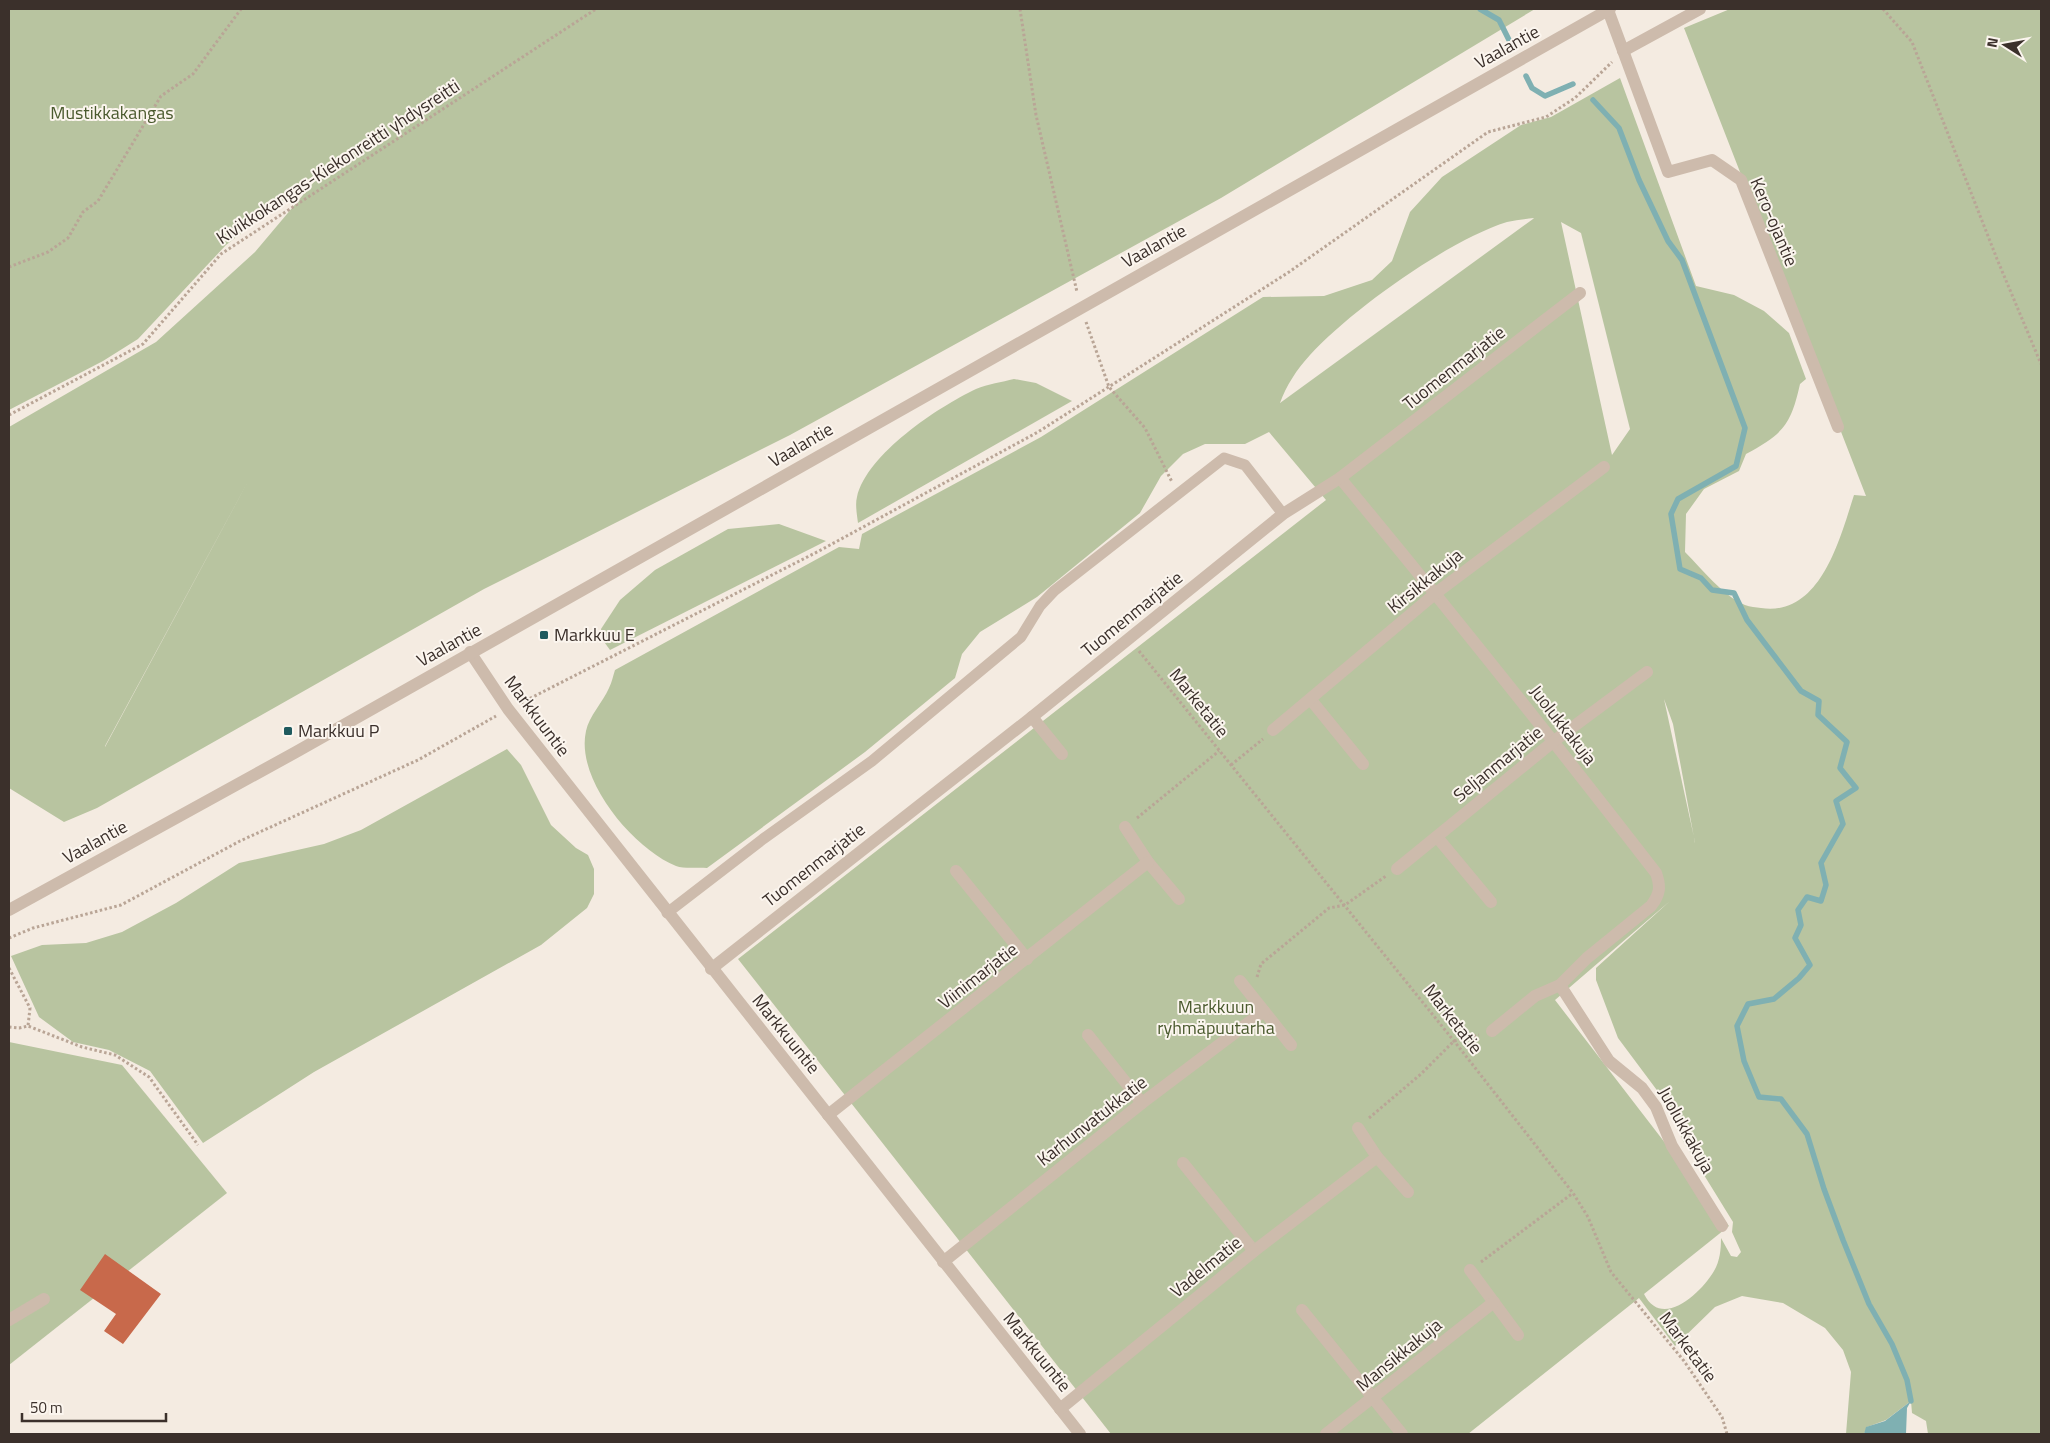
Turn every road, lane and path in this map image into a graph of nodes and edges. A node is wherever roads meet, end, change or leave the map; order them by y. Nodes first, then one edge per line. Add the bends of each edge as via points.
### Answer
1 (240, 9) edge
2 (596, 9) edge
3 (1020, 9) edge
4 (1609, 9) edge
5 (1700, 9) edge
6 (1883, 9) edge
7 (1623, 51) junction
8 (9, 267) edge
9 (1580, 293) dead end
10 (1081, 308) junction
11 (2041, 364) edge
12 (1109, 387) junction
13 (9, 415) edge
14 (1838, 427) dead end
15 (1604, 466) dead end
16 (1340, 478) junction
17 (1177, 493) junction
18 (1283, 514) junction
19 (1436, 593) junction
20 (1129, 638) junction
21 (470, 652) junction
22 (1647, 672) dead end
23 (1310, 700) junction
24 (508, 710) junction
25 (1032, 717) junction
26 (1273, 730) joint
27 (1554, 741) junction
28 (1220, 751) junction
29 (1062, 754) dead end
30 (1363, 764) dead end
31 (1231, 766) junction
32 (1125, 827) joint
33 (1436, 837) junction
34 (1148, 862) junction
35 (1397, 869) joint
36 (956, 871) dead end
37 (1179, 899) dead end
38 (1491, 902) dead end
39 (1345, 905) junction
40 (9, 910) edge
41 (667, 913) junction
42 (9, 938) edge
43 (1027, 959) junction
44 (9, 968) edge
45 (711, 969) junction
46 (1240, 981) dead end
47 (1560, 985) junction
48 (1251, 995) junction
49 (1264, 1011) junction
50 (28, 1026) junction
51 (9, 1027) edge
52 (1492, 1031) joint
53 (1088, 1035) dead end
54 (1454, 1041) junction
55 (1292, 1045) dead end
56 (1142, 1103) junction
57 (828, 1115) junction
58 (1358, 1128) joint
59 (198, 1145) dead end
60 (1377, 1157) junction
61 (1183, 1163) dead end
62 (1408, 1192) dead end
63 (1573, 1193) junction
64 (1722, 1226) dead end
65 (1254, 1251) junction
66 (943, 1262) junction
67 (1470, 1270) joint
68 (44, 1299) dead end
69 (1494, 1302) junction
70 (1302, 1310) dead end
71 (9, 1320) edge
72 (1518, 1334) dead end
73 (1374, 1398) junction
74 (1060, 1409) junction
75 (1080, 1434) edge
76 (1326, 1434) edge
77 (1402, 1434) edge
78 (1726, 1434) edge

1 - 8 path via 193,74 161,96 98,201 83,212 68,238 48,252
2 - 13 path, Kivikkokangas-Kiekonreitti yhdysreitti via 221,254 143,344
3 - 10 path via 1036,115
4 - 7 street, Kero-ojantie
4 - 10 street, Vaalantie
5 - 7 street
6 - 11 path via 1912,42
7 - 12 path via 1576,98 1546,116 1488,132 1289,272
7 - 14 street, Kero-ojantie via 1668,172 1712,160 1741,180
9 - 16 street, Tuomenmarjatie
10 - 12 path
10 - 21 street, Vaalantie
12 - 17 path via 1145,428
12 - 24 path via 1038,432 819,551
15 - 19 street, Kirsikkakuja
16 - 18 street, Tuomenmarjatie
16 - 19 street, Juolukkakuja
17 - 18 lane via 1224,458 1245,465
17 - 41 lane via 1054,591 1040,606 1021,637 872,761 762,839
18 - 20 street, Tuomenmarjatie
19 - 23 street, Kirsikkakuja
19 - 27 street, Juolukkakuja
20 - 25 street, Tuomenmarjatie
20 - 28 path, Marketatie
21 - 24 street, Markkuuntie
21 - 40 street, Vaalantie
22 - 27 street, Seljanmarjatie
23 - 26 street, Kirsikkakuja
23 - 30 street
24 - 41 street, Markkuuntie
24 - 42 path via 418,760 240,841 121,905 33,928
25 - 29 street
25 - 45 street, Tuomenmarjatie
26 - 31 path
27 - 33 street, Seljanmarjatie
27 - 47 street, Juolukkakuja via 1656,873 1661,885 1651,906 1587,958
28 - 31 path, Marketatie
28 - 32 path
31 - 39 path, Marketatie
32 - 34 street
33 - 35 street, Seljanmarjatie
33 - 38 street
34 - 37 street
34 - 43 street, Viinimarjatie
35 - 39 path
36 - 43 street
39 - 48 path via 1329,908 1260,964
39 - 54 path, Marketatie
41 - 45 street, Markkuuntie
43 - 57 street, Viinimarjatie
44 - 50 path via 30,1008
45 - 57 street, Markkuuntie
46 - 48 street
47 - 52 street, Juolukkakuja via 1535,996
47 - 64 street, Juolukkakuja via 1609,1062 1642,1088 1656,1107 1672,1146
48 - 49 street
49 - 55 street
49 - 56 street, Karhunvatukkatie
50 - 51 path
50 - 59 path via 82,1047 115,1055 150,1077
52 - 54 path
53 - 56 street
54 - 58 path
54 - 63 path, Marketatie
56 - 66 street, Karhunvatukkatie
57 - 66 street, Markkuuntie
58 - 60 street
60 - 62 street
60 - 65 street, Vadelmatie
61 - 65 street
63 - 67 path
63 - 78 path, Marketatie via 1588,1217 1611,1272 1684,1361 1722,1417
65 - 74 street, Vadelmatie
66 - 74 street, Markkuuntie
67 - 69 street
68 - 71 street
69 - 72 street
69 - 73 street, Mansikkakuja
70 - 73 street
73 - 76 street, Mansikkakuja
73 - 77 street
74 - 75 street, Markkuuntie

